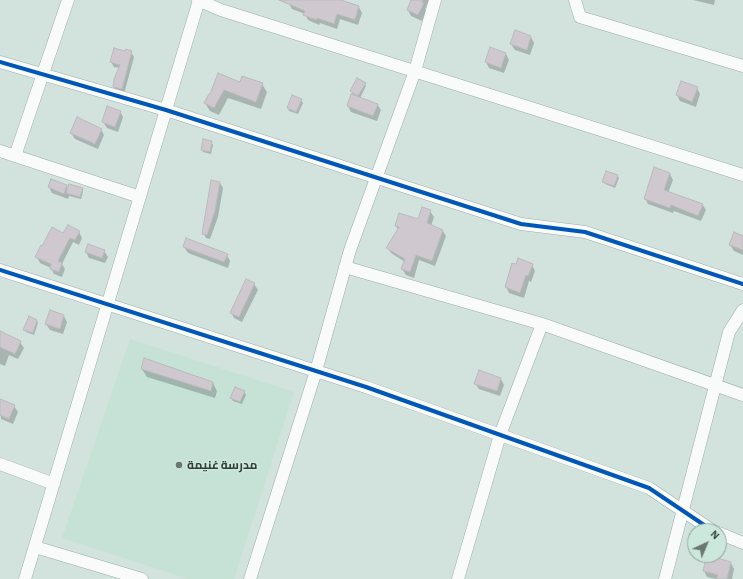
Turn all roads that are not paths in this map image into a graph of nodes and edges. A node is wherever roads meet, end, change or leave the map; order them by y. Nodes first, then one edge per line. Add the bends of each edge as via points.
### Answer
1 (68, 0) edge
2 (198, 0) edge
3 (435, 0) edge
4 (575, 0) edge
5 (0, 62) edge
6 (743, 66) edge
7 (415, 71) junction
8 (42, 74) junction
9 (166, 110) junction
10 (0, 151) edge
11 (15, 156) junction
12 (743, 175) edge
13 (376, 177) junction
14 (140, 197) junction
15 (345, 267) junction
16 (0, 270) edge
17 (743, 284) edge
18 (107, 305) junction
19 (743, 310) edge
20 (542, 324) junction
21 (316, 371) junction
22 (715, 385) junction
23 (743, 394) edge
24 (500, 435) junction
25 (0, 464) edge
26 (54, 484) junction
27 (682, 510) junction
28 (701, 523) edge
29 (727, 536) edge
30 (743, 543) edge
31 (35, 547) junction
32 (25, 579) edge
33 (142, 579) edge
34 (250, 579) edge
35 (458, 579) edge
36 (665, 579) edge

1 - 8 street
2 - 7 street via 221,10
2 - 9 street
3 - 7 street
4 - 6 street via 580,17
5 - 8 street
7 - 12 street
7 - 13 street
8 - 9 street
8 - 11 street
9 - 13 street
9 - 14 street
10 - 11 street
11 - 14 street
13 - 15 street
13 - 17 street via 521,224 585,232
14 - 18 street
15 - 20 street
15 - 21 street
16 - 18 street
18 - 21 street
18 - 26 street
19 - 22 street via 729,332
20 - 22 street
20 - 24 street
21 - 24 street
21 - 34 street
22 - 23 street
22 - 27 street
24 - 27 street via 649,488
24 - 35 street
25 - 26 street
26 - 31 street
27 - 28 street
27 - 36 street
29 - 30 street
31 - 32 street
31 - 33 street

